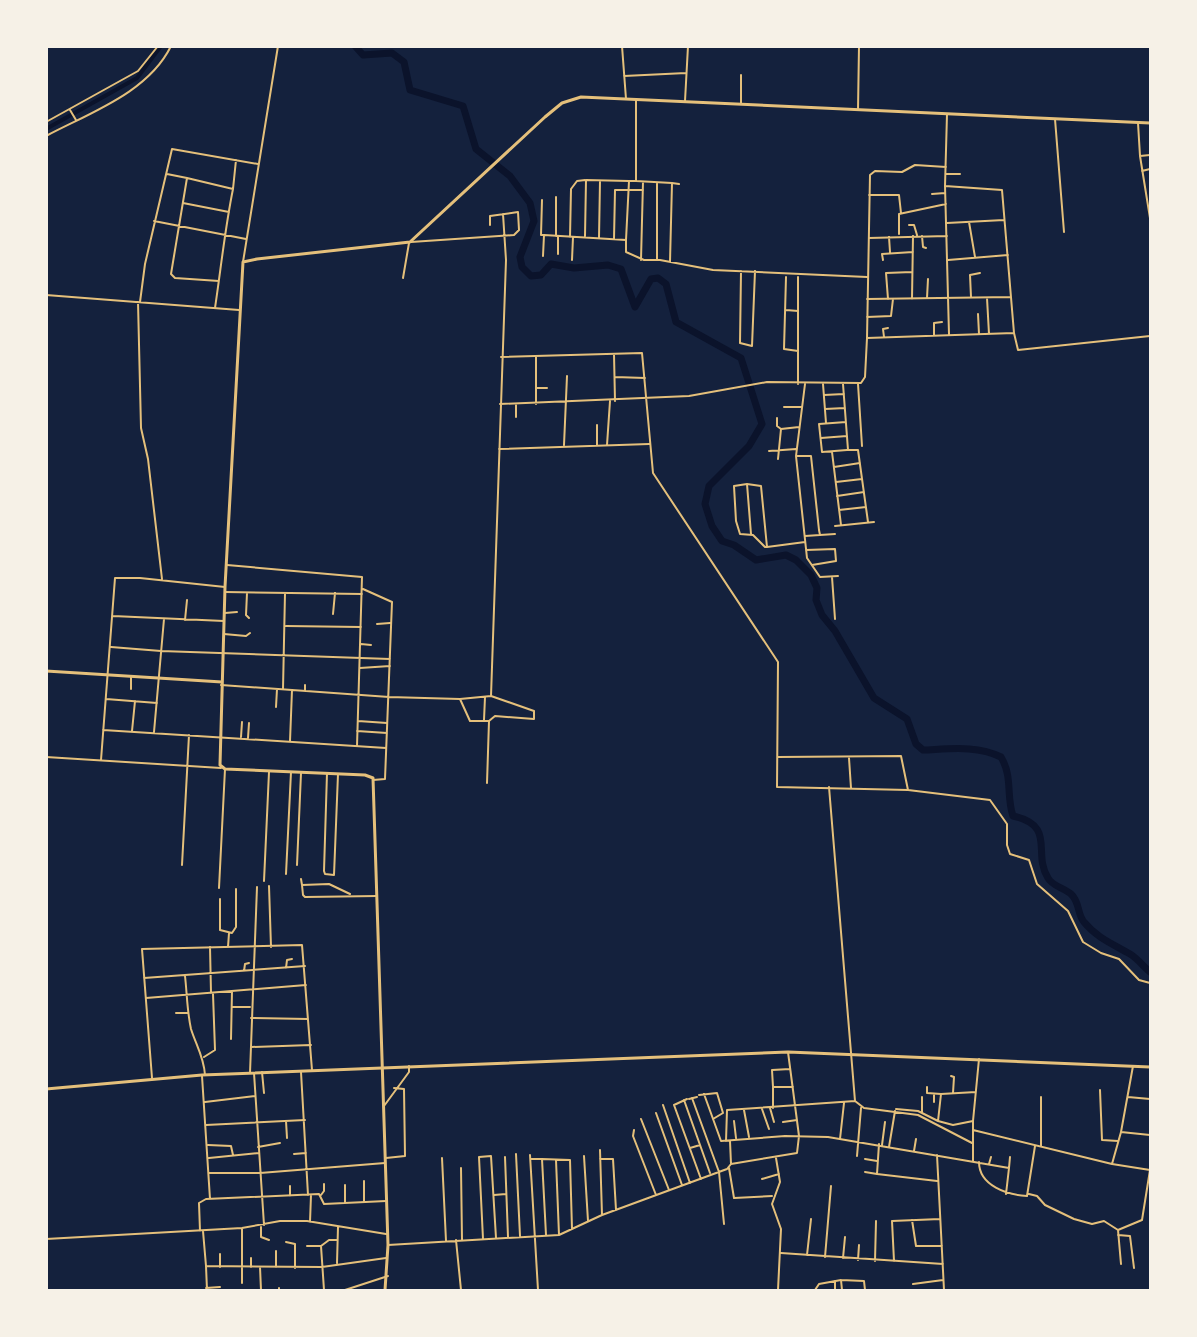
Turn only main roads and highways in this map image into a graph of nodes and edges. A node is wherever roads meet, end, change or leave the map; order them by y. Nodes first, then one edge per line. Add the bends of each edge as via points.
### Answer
1 (1150, 123) edge
2 (46, 671) edge
3 (222, 684) junction
4 (382, 1067) junction
5 (1150, 1067) edge
6 (46, 1089) edge
7 (385, 1290) edge

1 - 3 main road via 585,97 569,100 552,111 410,242 243,262
2 - 3 main road
3 - 4 main road via 223,769 368,775 373,780
4 - 5 main road via 788,1052
4 - 6 main road via 152,1078
4 - 7 main road via 388,1245

